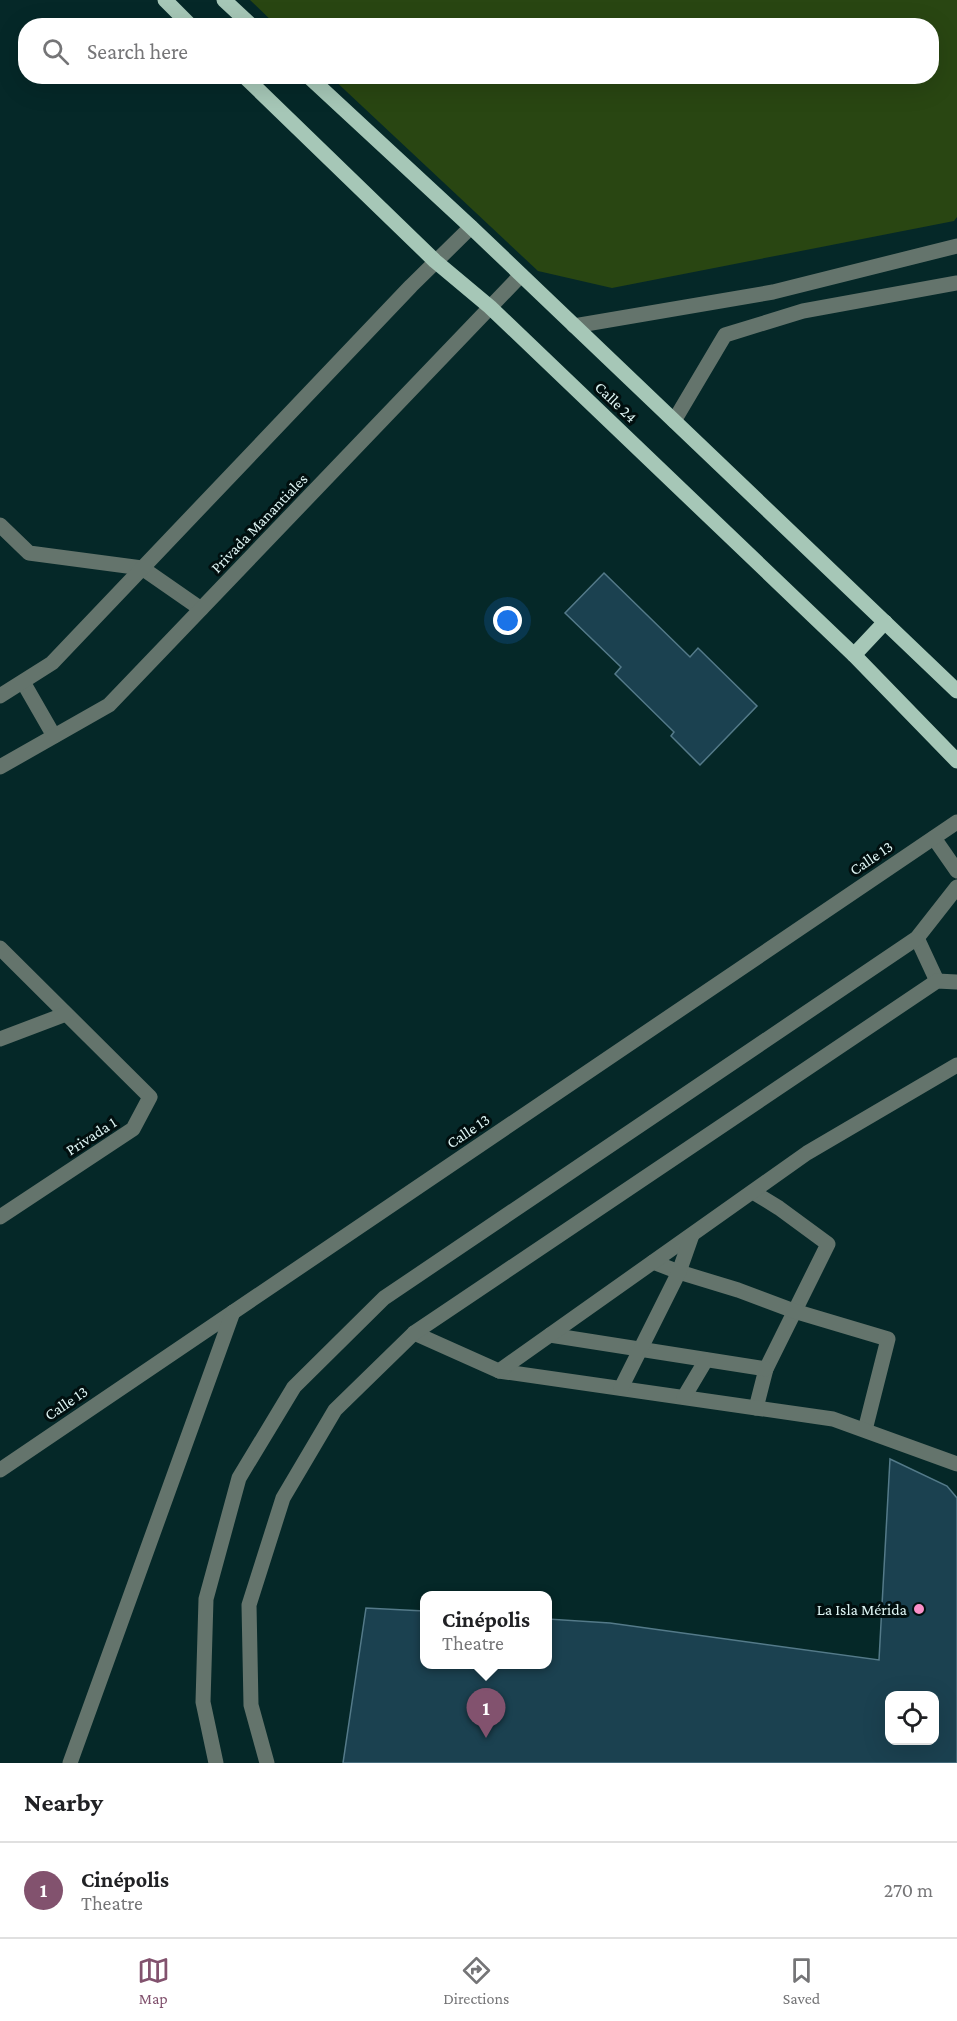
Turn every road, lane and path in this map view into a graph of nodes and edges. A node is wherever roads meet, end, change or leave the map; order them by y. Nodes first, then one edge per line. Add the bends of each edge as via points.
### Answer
1 (165, 0) edge
2 (225, 0) edge
3 (183, 18) edge
4 (244, 18) edge
5 (252, 84) edge
6 (317, 84) edge
7 (471, 226) junction
8 (957, 246) edge
9 (435, 261) junction
10 (520, 275) junction
11 (957, 283) edge
12 (490, 307) junction
13 (574, 326) junction
14 (674, 421) junction
15 (0, 525) edge
16 (142, 568) junction
17 (201, 609) junction
18 (885, 622) junction
19 (854, 655) junction
20 (23, 682) junction
21 (957, 691) edge
22 (0, 696) edge
23 (54, 736) junction
24 (957, 761) edge
25 (0, 767) edge
26 (957, 822) edge
27 (934, 838) junction
28 (957, 871) edge
29 (957, 887) edge
30 (916, 938) junction
31 (0, 948) edge
32 (937, 981) junction
33 (957, 982) edge
34 (66, 1014) junction
35 (0, 1039) edge
36 (957, 1065) edge
37 (753, 1192) junction
38 (0, 1217) edge
39 (692, 1235) junction
40 (653, 1262) junction
41 (679, 1272) junction
42 (233, 1311) junction
43 (795, 1311) junction
44 (414, 1333) junction
45 (550, 1335) junction
46 (640, 1350) junction
47 (706, 1360) junction
48 (766, 1370) junction
49 (499, 1371) junction
50 (621, 1388) junction
51 (684, 1398) junction
52 (756, 1408) junction
53 (865, 1430) junction
54 (957, 1464) edge
55 (0, 1470) edge
56 (70, 1763) edge
57 (216, 1763) edge
58 (267, 1763) edge

1 - 3 main road
2 - 4 main road
5 - 9 main road, Calle 24
6 - 7 main road, Calle 24
7 - 9 street
7 - 10 main road, Calle 24
8 - 13 street via 773,292
9 - 12 main road, Calle 24
9 - 16 street
10 - 12 street, Privada Manantiales
10 - 13 main road, Calle 24
11 - 14 street via 802,311 725,335
12 - 17 street, Privada Manantiales
12 - 19 main road, Calle 24
13 - 14 main road, Calle 24
14 - 18 main road, Calle 24
15 - 16 street via 30,553
16 - 17 street
16 - 20 street via 52,663
17 - 23 street, Privada Manantiales via 109,705
18 - 19 main road
18 - 21 main road, Calle 24
19 - 24 main road, Calle 24
20 - 22 street
20 - 23 street
23 - 25 street, Privada Manantiales
26 - 27 street, Calle 13
27 - 28 street
27 - 42 street, Calle 13
29 - 30 street
30 - 32 street
30 - 57 street via 384,1298 294,1387 239,1478 206,1599 203,1702
31 - 34 street, Privada 1
32 - 33 street
32 - 44 street
34 - 35 street
34 - 38 street, Privada 1 via 150,1097 133,1129
36 - 37 street via 807,1153
37 - 39 street
37 - 43 street via 828,1244
39 - 40 street
39 - 41 street
40 - 41 street
40 - 45 street
41 - 43 street
41 - 46 street
42 - 55 street, Calle 13
42 - 56 street
43 - 48 street
43 - 53 street via 888,1339
44 - 49 street
44 - 58 street via 335,1410 283,1498 249,1605 251,1705
45 - 46 street
45 - 49 street
46 - 47 street
46 - 50 street
47 - 48 street
47 - 51 street
48 - 52 street
49 - 50 street
50 - 51 street
51 - 52 street
52 - 53 street via 833,1419
53 - 54 street

